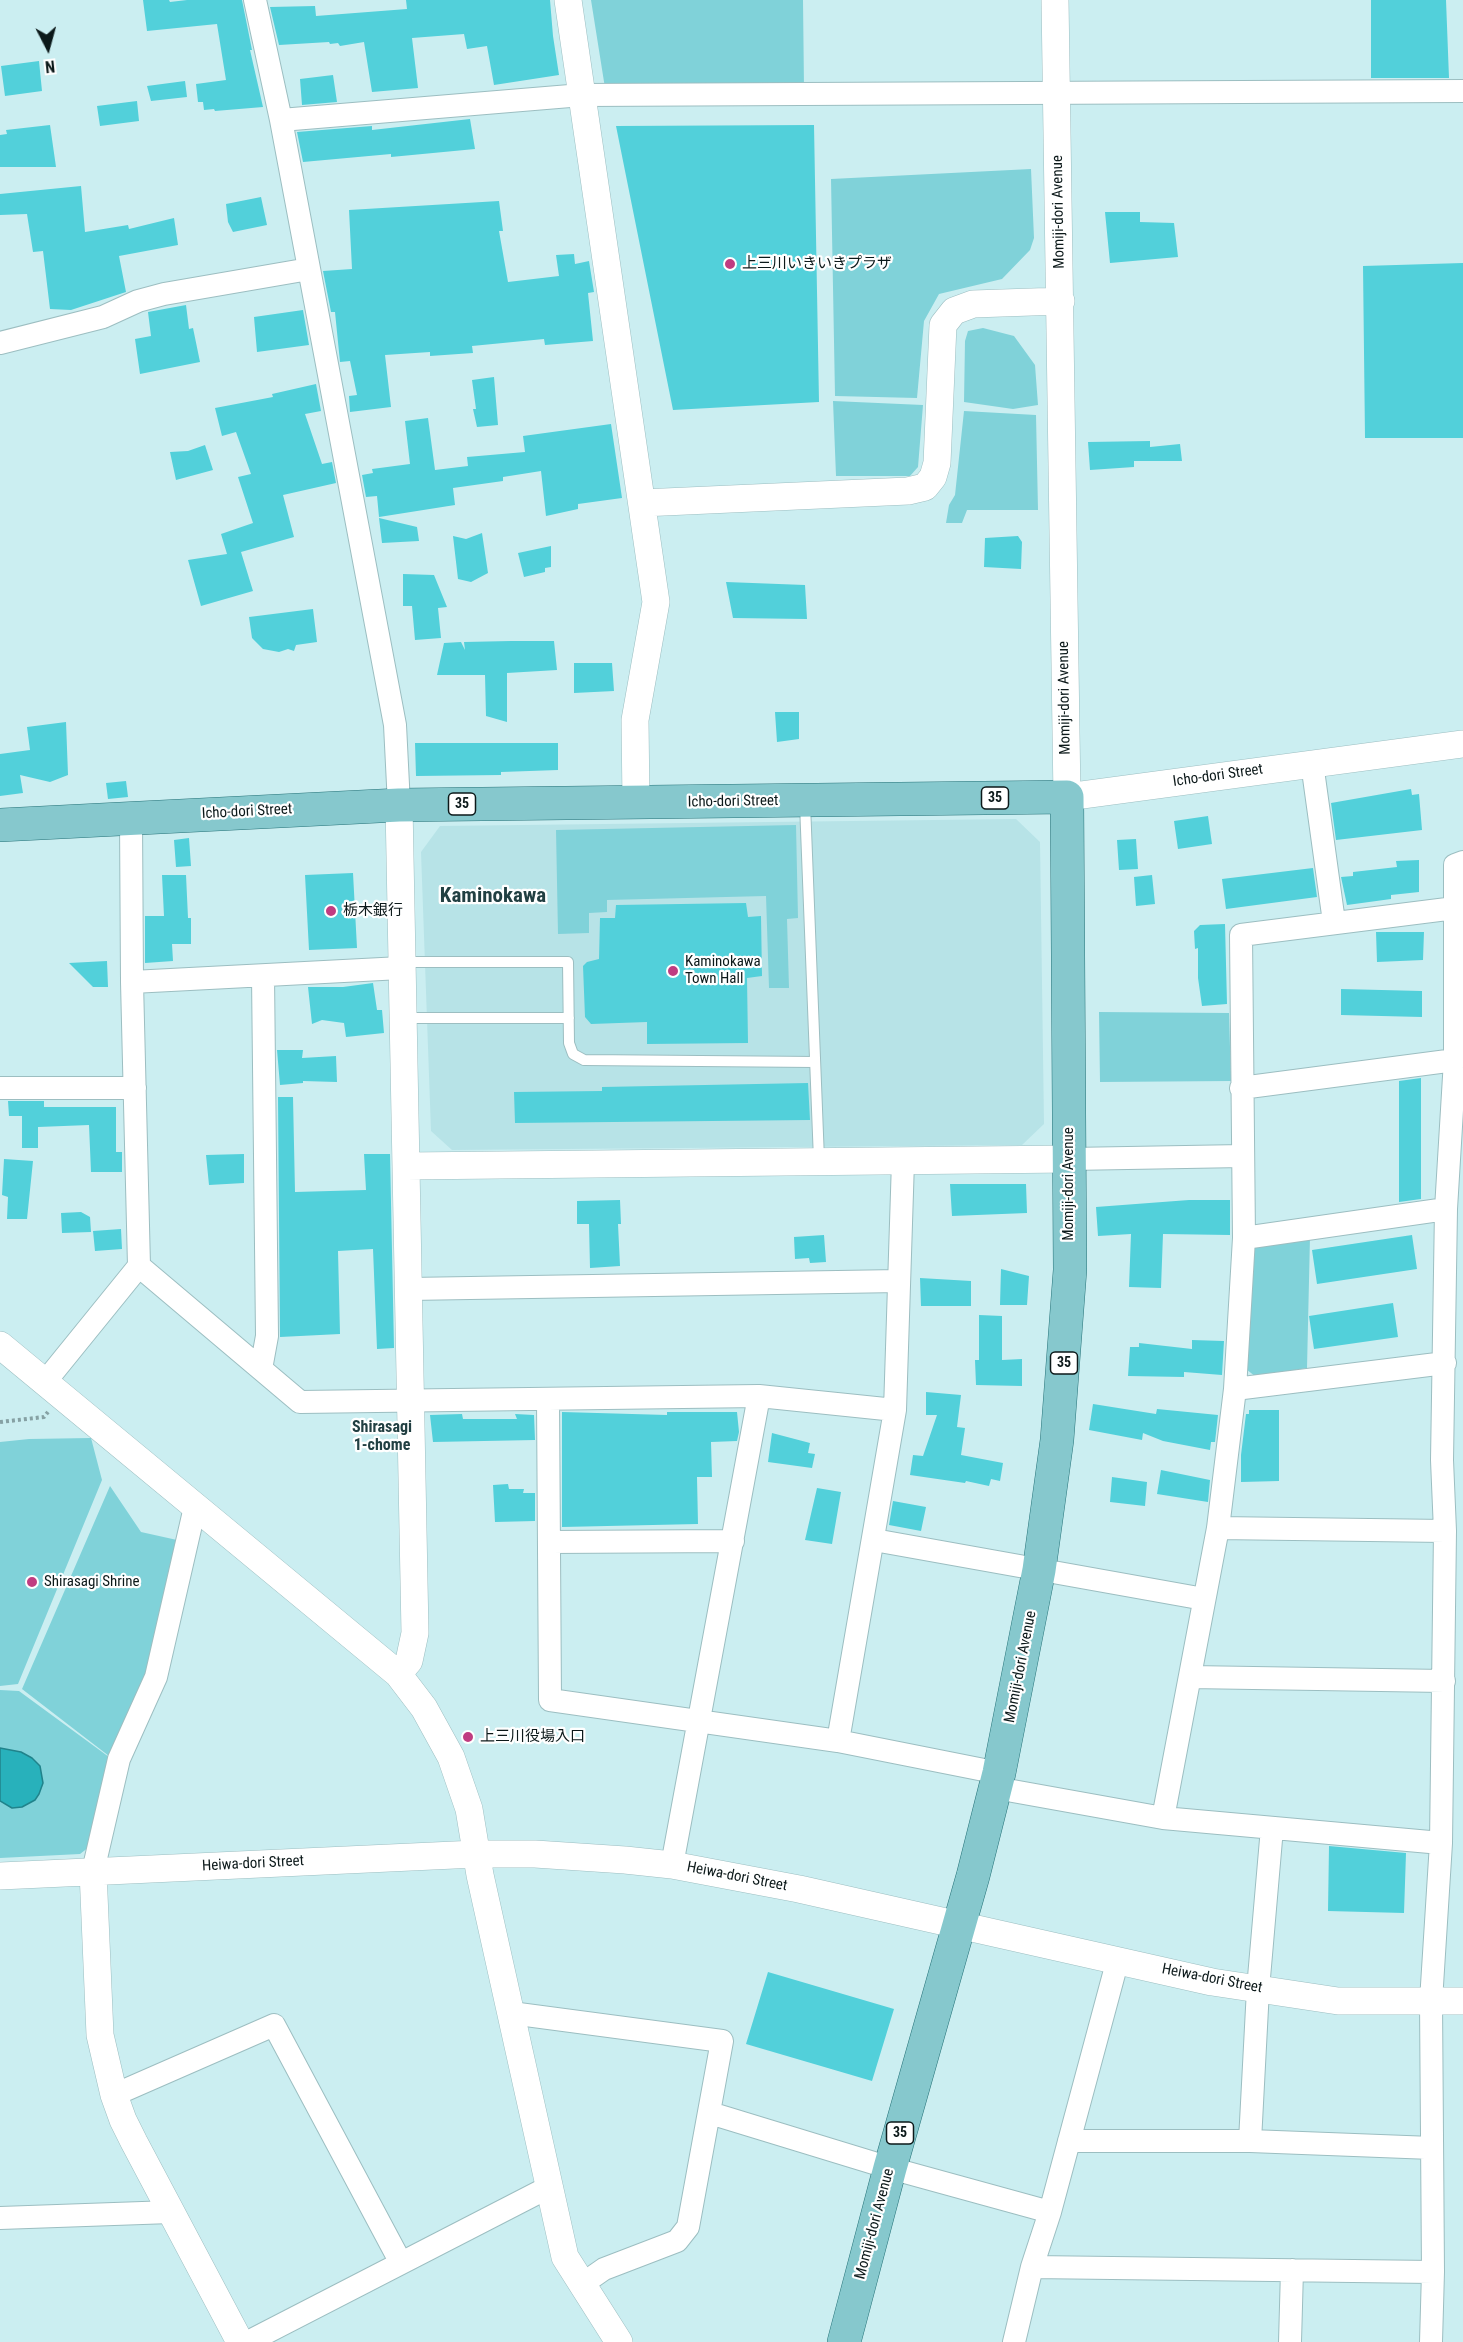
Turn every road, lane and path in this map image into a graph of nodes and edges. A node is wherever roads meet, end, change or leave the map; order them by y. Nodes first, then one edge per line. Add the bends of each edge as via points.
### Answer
1 (255, 0) edge
2 (568, 0) edge
3 (1055, 0) edge
4 (1463, 91) edge
5 (1057, 94) junction
6 (582, 95) junction
7 (281, 120) junction
8 (309, 269) junction
9 (1061, 301) junction
10 (0, 343) edge
11 (642, 503) junction
12 (1463, 744) edge
13 (1312, 763) junction
14 (1066, 797) junction
15 (805, 801) junction
16 (636, 803) junction
17 (399, 804) junction
18 (131, 819) junction
19 (0, 825) edge
20 (1463, 862) edge
21 (1455, 908) junction
22 (1334, 922) junction
23 (401, 965) junction
24 (263, 976) junction
25 (132, 982) junction
26 (403, 1018) junction
27 (569, 1018) junction
28 (1455, 1060) junction
29 (815, 1062) junction
30 (0, 1088) edge
31 (135, 1088) junction
32 (1241, 1088) junction
33 (1243, 1156) junction
34 (1070, 1159) junction
35 (903, 1161) junction
36 (819, 1162) junction
37 (407, 1166) junction
38 (1446, 1209) junction
39 (1244, 1238) junction
40 (139, 1266) junction
41 (899, 1281) junction
42 (409, 1289) junction
43 (0, 1345) edge
44 (1445, 1363) junction
45 (261, 1369) junction
46 (1235, 1389) junction
47 (49, 1394) junction
48 (759, 1396) junction
49 (409, 1400) junction
50 (548, 1400) junction
51 (895, 1410) junction
52 (0, 1422) edge
53 (1453, 1460) edge
54 (195, 1507) junction
55 (1218, 1528) junction
56 (1445, 1531) junction
57 (874, 1540) junction
58 (733, 1541) junction
59 (549, 1542) junction
60 (1040, 1570) junction
61 (1204, 1599) junction
62 (398, 1674) junction
63 (1190, 1677) junction
64 (1444, 1681) junction
65 (698, 1721) junction
66 (838, 1741) junction
67 (998, 1780) junction
68 (1163, 1818) junction
69 (1272, 1828) junction
70 (1441, 1843) junction
71 (476, 1854) junction
72 (672, 1865) junction
73 (93, 1871) junction
74 (0, 1876) edge
75 (960, 1924) junction
76 (1118, 1959) junction
77 (1258, 1989) junction
78 (1431, 2001) junction
79 (1463, 2001) edge
80 (511, 2013) junction
81 (114, 2095) junction
82 (710, 2113) junction
83 (1069, 2141) junction
84 (1250, 2141) junction
85 (1432, 2148) junction
86 (890, 2168) junction
87 (549, 2187) junction
88 (171, 2212) junction
89 (1050, 2212) junction
90 (0, 2218) edge
91 (401, 2263) junction
92 (1032, 2267) junction
93 (1292, 2270) junction
94 (1433, 2272) junction
95 (581, 2285) junction
96 (240, 2342) edge
97 (248, 2342) edge
98 (619, 2342) edge
99 (844, 2342) edge
100 (1014, 2342) edge
101 (1290, 2342) edge
102 (1431, 2342) edge

1 - 7 street
2 - 6 street
3 - 5 street, Momiji-dori Avenue
4 - 5 street
5 - 6 street
5 - 9 street, Momiji-dori Avenue
6 - 7 street
6 - 11 street
7 - 8 street
8 - 10 street via 164,294 103,316
8 - 17 street via 395,724
9 - 11 street via 973,304 954,311 943,325 937,463 925,487 908,491
9 - 14 street, Momiji-dori Avenue
11 - 16 street via 656,602 635,720
12 - 13 street, Icho-dori Street
13 - 14 street, Icho-dori Street
13 - 22 street
14 - 15 main road, Icho-dori Street / 35
14 - 34 main road, Momiji-dori Avenue / 35
15 - 16 main road, Icho-dori Street / 35
15 - 29 lane
16 - 17 main road, Icho-dori Street / 35
17 - 18 main road, Icho-dori Street / 35
17 - 23 street
18 - 19 main road, Icho-dori Street / 35
18 - 25 street
20 - 21 street via 1455,865
21 - 22 street
21 - 28 street
22 - 32 street via 1241,935
23 - 24 street
23 - 26 street
23 - 27 lane via 568,962
24 - 25 street
24 - 45 street via 267,1336
25 - 31 street
26 - 27 lane
26 - 37 street
27 - 29 lane via 569,1043 573,1054 584,1060
28 - 32 street
28 - 38 street
29 - 36 lane
30 - 31 street
31 - 40 street
32 - 33 street
33 - 34 street
33 - 39 street
34 - 35 street
34 - 60 main road, Momiji-dori Avenue / 35 via 1070,1270 1064,1369
35 - 36 street
35 - 41 street
36 - 37 street
37 - 42 street
38 - 39 street
38 - 44 street
39 - 46 street
40 - 45 street
40 - 47 street
41 - 42 street
41 - 51 street
42 - 49 street
43 - 47 street
44 - 46 street
44 - 53 street
45 - 49 street via 300,1402
46 - 55 street
47 - 52 path via 44,1417
47 - 54 street
48 - 50 street
48 - 51 street
48 - 58 street
49 - 50 street
49 - 62 street via 415,1633 410,1661
50 - 59 street
51 - 57 street
53 - 56 street
54 - 62 street
54 - 73 street via 156,1677 119,1759
55 - 56 street
55 - 61 street
56 - 64 street
57 - 60 street
57 - 66 street
58 - 59 street
58 - 65 street
59 - 65 street via 550,1700
60 - 61 street
60 - 67 main road, Momiji-dori Avenue / 35
61 - 63 street
62 - 71 street via 424,1708 451,1757 469,1809
63 - 64 street
63 - 68 street
64 - 70 street
65 - 66 street
65 - 72 street
66 - 67 street
67 - 68 street
67 - 75 main road, Momiji-dori Avenue / 35
68 - 69 street
69 - 70 street
69 - 77 street
70 - 78 street
71 - 72 street, Heiwa-dori Street via 571,1856
71 - 73 street, Heiwa-dori Street
71 - 80 street
72 - 75 street, Heiwa-dori Street
73 - 74 street, Heiwa-dori Street
73 - 81 street via 100,2035
75 - 76 street, Heiwa-dori Street
75 - 86 main road, Momiji-dori Avenue / 35
76 - 77 street, Heiwa-dori Street
76 - 83 street
77 - 78 street, Heiwa-dori Street via 1338,2001
77 - 84 street
78 - 79 street, Heiwa-dori Street
78 - 85 street
80 - 82 street via 722,2041
80 - 87 street
81 - 88 street
81 - 91 street via 274,2025
82 - 86 street
82 - 95 street via 688,2227 677,2241 604,2269
83 - 84 street
83 - 89 street
84 - 85 street
85 - 94 street
86 - 89 street
86 - 99 main road, Momiji-dori Avenue / 35
87 - 91 street
87 - 95 street via 564,2257
88 - 90 street
88 - 96 street
89 - 92 street
91 - 97 street
92 - 93 street
92 - 100 street
93 - 94 street
93 - 101 street
94 - 102 street
95 - 98 street

